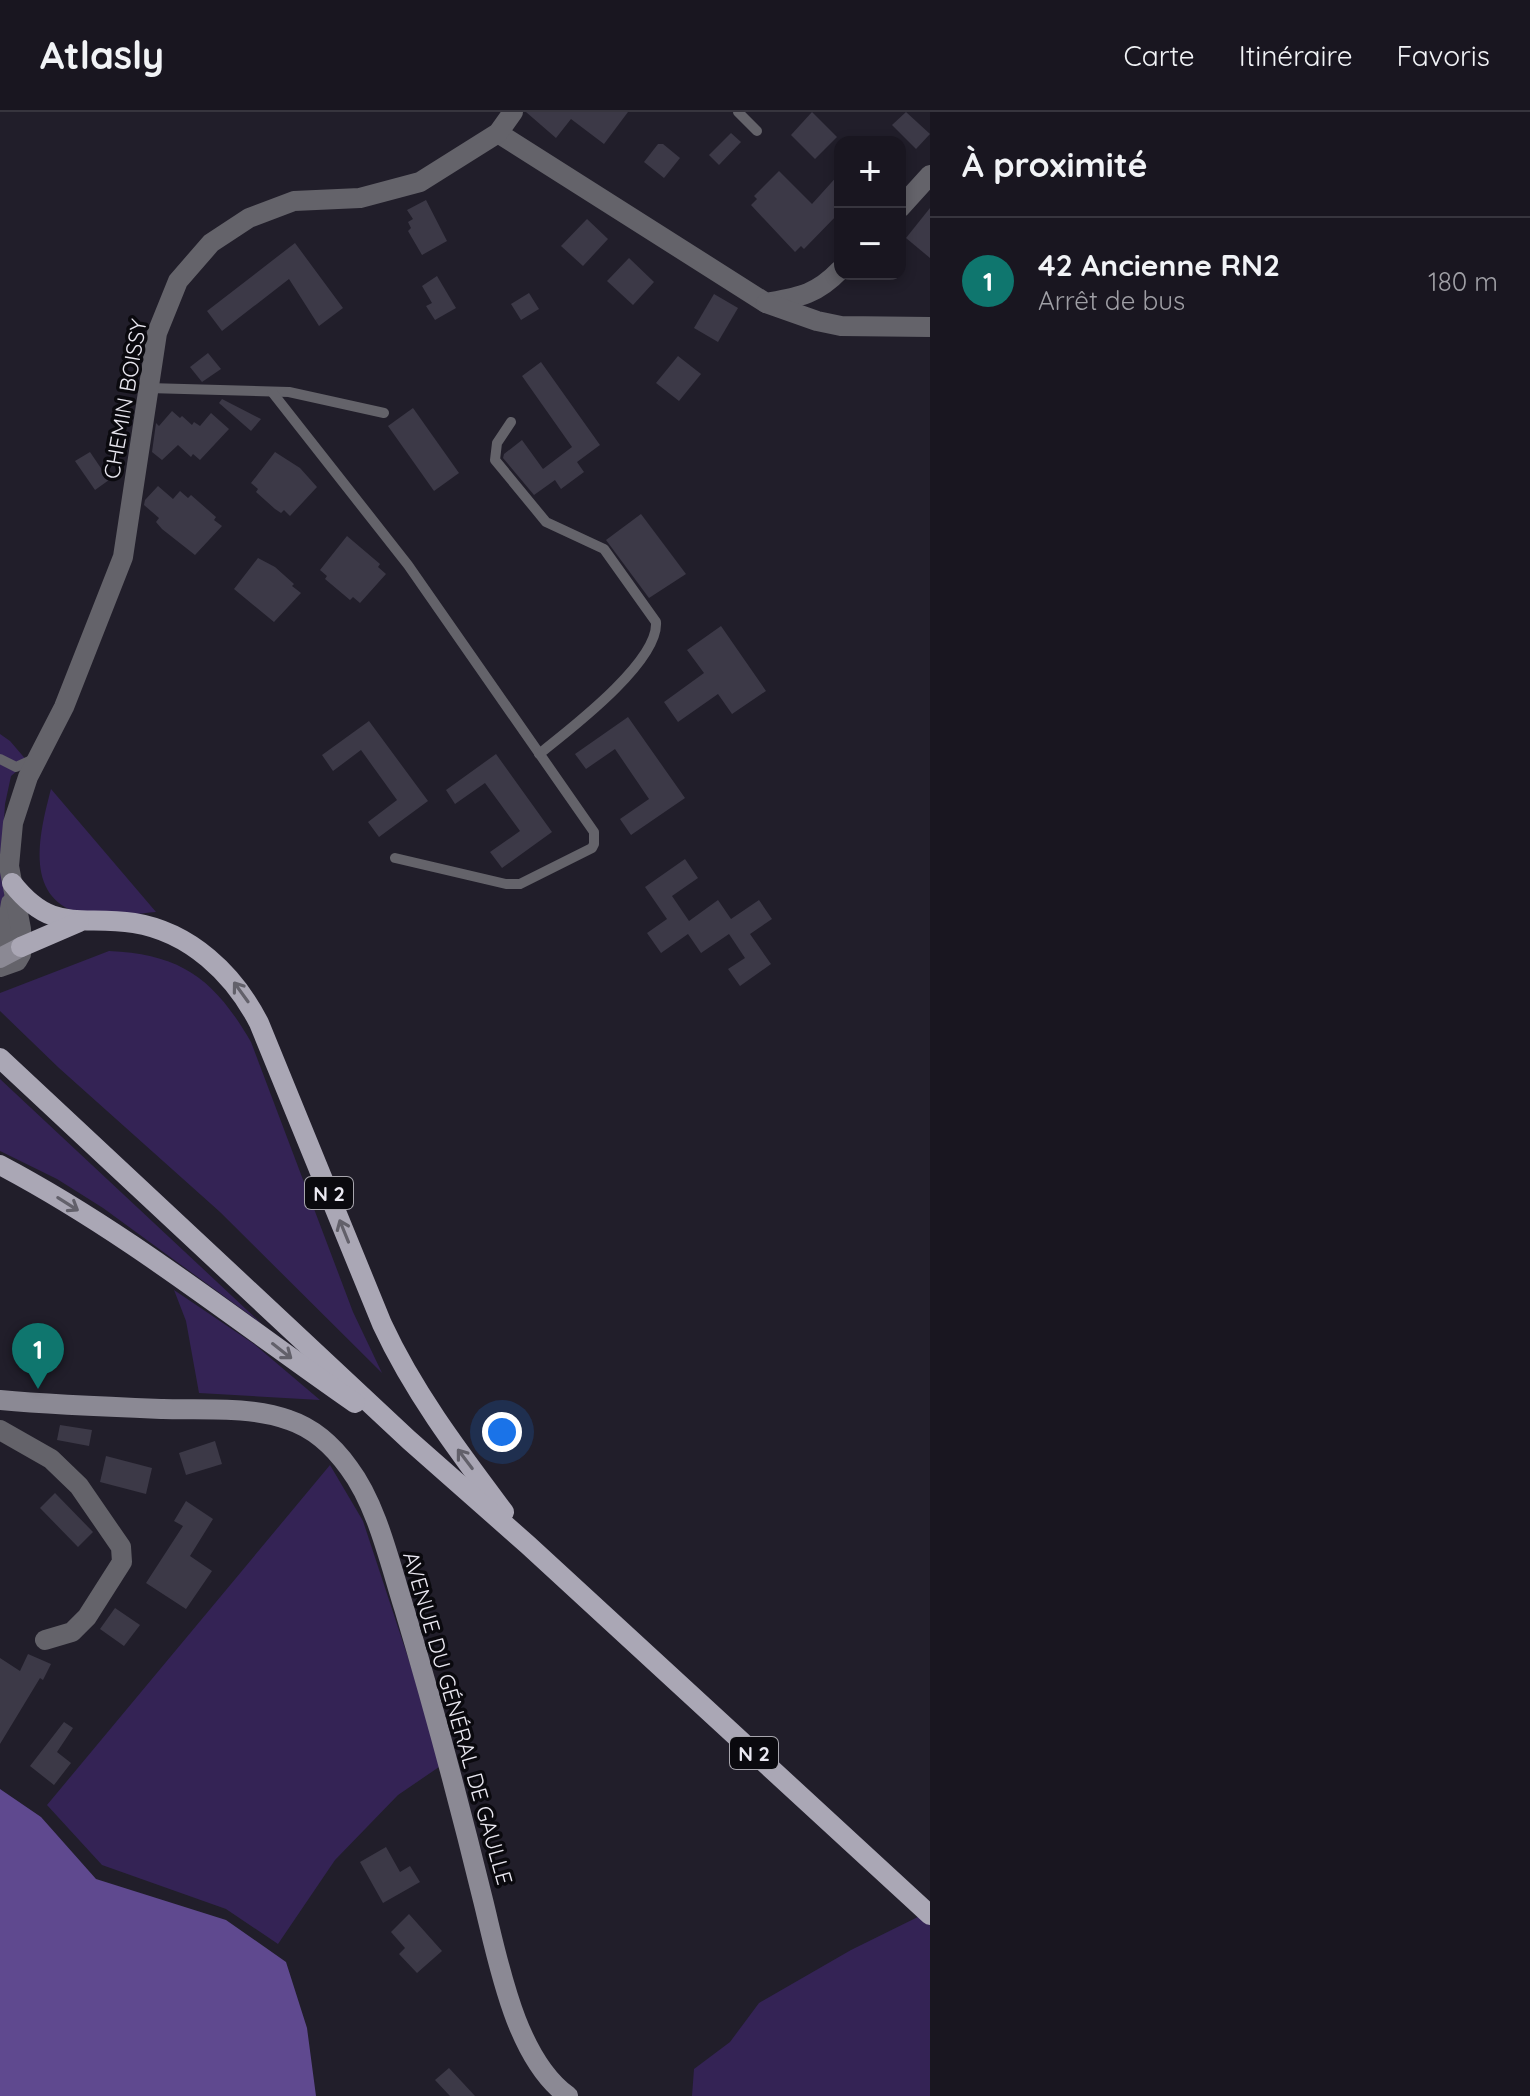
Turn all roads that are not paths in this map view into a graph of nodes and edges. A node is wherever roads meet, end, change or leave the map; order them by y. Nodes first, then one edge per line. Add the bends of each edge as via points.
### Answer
1 (513, 112) edge
2 (738, 112) edge
3 (757, 131) dead end
4 (498, 133) junction
5 (930, 175) edge
6 (906, 201) edge
7 (834, 276) edge
8 (766, 303) junction
9 (930, 327) edge
10 (148, 388) junction
11 (272, 392) junction
12 (384, 413) dead end
13 (511, 422) dead end
14 (539, 754) junction
15 (38, 757) junction
16 (0, 759) edge
17 (395, 858) dead end
18 (12, 883) junction
19 (79, 922) junction
20 (0, 947) edge
21 (21, 947) junction
22 (0, 958) edge
23 (0, 967) edge
24 (0, 1058) edge
25 (0, 1165) edge
26 (0, 1400) edge
27 (0, 1430) edge
28 (409, 1440) junction
29 (528, 1545) junction
30 (45, 1640) dead end
31 (930, 1915) edge
32 (568, 2096) edge

1 - 4 street
2 - 3 lane
4 - 8 street
4 - 10 street, CHEMIN BOISSY via 420,182 360,198 294,201 249,218 211,243 178,281 157,333
5 - 6 street
7 - 8 street via 812,293
8 - 9 street via 841,326
10 - 11 lane
10 - 15 street, CHEMIN BOISSY via 123,557 64,707
11 - 12 lane
11 - 14 lane via 408,565
13 - 14 lane via 497,443 495,460 546,522 604,549 656,622 651,645 605,700
14 - 17 lane via 594,832 592,848 520,884
15 - 16 lane via 16,767
15 - 18 street, CHEMIN BOISSY via 13,823
18 - 19 main road via 39,909
18 - 20 street
18 - 21 street, CHEMIN BOISSY
19 - 21 main road, N 2
29 -> 19 main road, N 2 via 401,1364 259,1023 230,977 198,949 165,933 138,924
21 - 22 main road, N 2
21 - 23 street via 17,961
24 - 28 main road, N 2
25 -> 28 main road, N 2 via 164,1265
26 - 32 main road, AVENUE DU GÉNÉRAL DE GAULLE via 252,1411 314,1431 350,1468 385,1548 432,1701 505,1985 527,2048
27 - 30 street via 61,1468 121,1547 122,1562 87,1617 72,1632
28 - 29 main road, N 2
29 - 31 main road, N 2

